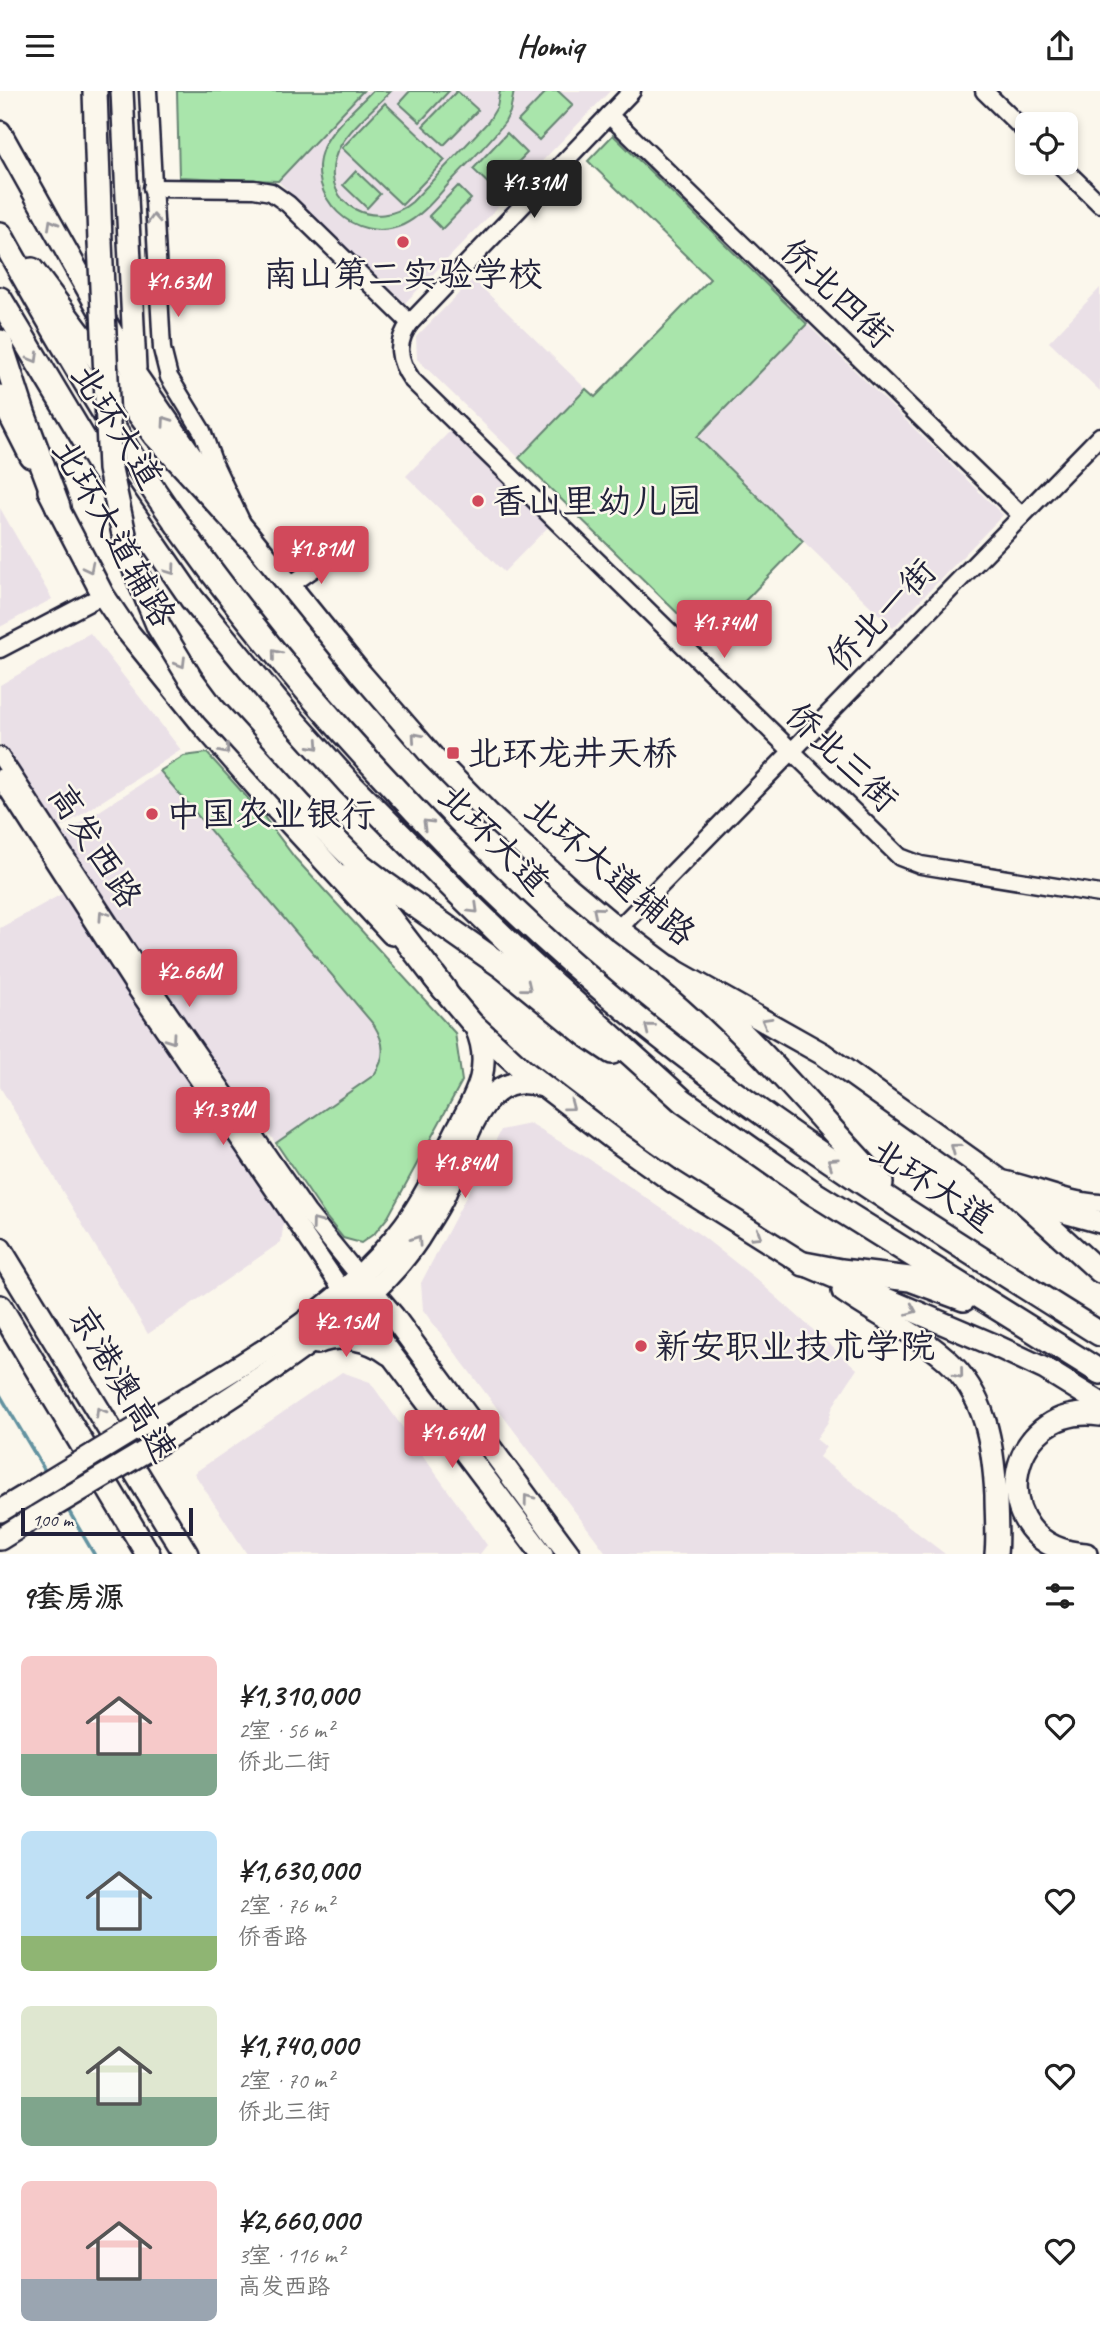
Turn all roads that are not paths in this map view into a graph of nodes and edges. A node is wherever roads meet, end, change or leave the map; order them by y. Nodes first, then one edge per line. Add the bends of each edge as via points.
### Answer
1 (96, 91) edge
2 (122, 91) edge
3 (148, 91) edge
4 (632, 91) edge
5 (984, 91) edge
6 (609, 115) junction
7 (1015, 121) edge
8 (0, 132) edge
9 (1070, 175) edge
10 (152, 188) junction
11 (1100, 204) edge
12 (0, 229) edge
13 (0, 234) edge
14 (0, 299) edge
15 (410, 323) junction
16 (0, 342) edge
17 (135, 374) junction
18 (0, 396) edge
19 (1100, 436) edge
20 (58, 507) junction
21 (1022, 516) junction
22 (248, 536) junction
23 (332, 556) dead end
24 (289, 586) junction
25 (103, 594) junction
26 (0, 630) edge
27 (4, 647) edge
28 (792, 752) junction
29 (0, 756) edge
30 (0, 778) edge
31 (302, 807) junction
32 (1100, 894) edge
33 (618, 929) junction
34 (670, 968) junction
35 (444, 989) junction
36 (476, 1026) junction
37 (545, 1087) junction
38 (683, 1101) junction
39 (997, 1178) junction
40 (1100, 1203) edge
41 (1100, 1222) edge
42 (930, 1227) junction
43 (0, 1250) edge
44 (804, 1264) junction
45 (1100, 1272) edge
46 (366, 1284) junction
47 (349, 1299) junction
48 (0, 1307) edge
49 (1100, 1335) edge
50 (1053, 1343) junction
51 (299, 1351) junction
52 (396, 1360) junction
53 (1100, 1372) edge
54 (1100, 1403) edge
55 (1100, 1415) edge
56 (0, 1511) edge
57 (0, 1539) edge
58 (996, 1552) edge
59 (148, 1554) edge
60 (186, 1554) edge
61 (542, 1554) edge
62 (569, 1554) edge
63 (1086, 1554) edge

1 -> 31 highway, bridge via 110,469 128,553 159,628 190,678
2 - 17 main road
3 - 10 street
4 - 6 street
5 - 7 street
6 - 15 street
6 - 21 street, 侨北四街
17 -> 8 main road, 北环大道辅路
9 - 11 street
10 - 15 street via 271,192
22 -> 10 street via 202,431 164,363
12 - 22 highway via 155,435
42 -> 13 highway, 北环大道 via 719,1083 647,1027 531,926 420,817 305,691 187,537 98,405
14 -> 38 highway, 北环大道 via 79,433 159,554 287,714 458,894
15 - 28 street, 侨北三街 via 401,338 400,356 412,380
16 - 20 highway
22 -> 17 main road, 北环大道辅路
18 - 20 main road, 北环大道辅路
19 - 21 street, 侨北一街
20 -> 25 main road, 北环大道辅路
21 - 28 street, 侨北一街
22 - 24 main road, 北环大道辅路
23 - 24 street
33 -> 24 main road, 北环大道辅路 via 495,820 433,757
25 - 27 street
25 -> 35 main road, 北环大道辅路 via 204,726
26 - 27 street
28 - 32 street, 侨北三街 via 892,851 910,862
28 - 33 street, 侨北一街
46 -> 29 street, 高发西路 via 307,1212 163,1005
30 -> 47 street, 高发西路 via 124,972
31 - 35 highway
31 -> 38 highway via 384,884
33 - 34 main road, 北环大道辅路
39 -> 34 main road, 北环大道辅路 via 823,1054
34 - 42 highway via 704,995 884,1186
35 - 36 main road, 北环大道辅路
36 - 37 main road, 北环大道辅路
36 - 46 main road via 485,1057 475,1095 415,1211
37 -> 44 main road, 北环大道辅路 via 672,1181
46 -> 37 main road via 406,1257 433,1216 469,1132 491,1096 519,1081
38 - 50 highway, 北环大道 via 815,1194
39 - 40 street
39 - 41 main road via 1060,1211
39 - 45 main road, 北环大道辅路
42 - 49 highway, 北环大道
60 -> 43 highway, 京港澳高速
44 - 50 highway via 910,1279 964,1299
44 -> 54 main road, 北环大道辅路 via 994,1345
44 -> 58 main road via 926,1343 970,1388 991,1440
46 - 47 main road
62 -> 46 main road
47 - 51 main road via 336,1324
47 - 52 main road
47 - 56 main road, bridge
48 - 59 highway, 京港澳高速
50 - 53 highway, 北环大道
51 - 52 main road via 323,1341 352,1339 369,1343
51 - 57 main road, bridge via 242,1391
52 - 61 main road
55 - 63 main road via 1065,1417 1037,1436 1022,1454 1017,1472 1016,1494 1022,1514 1035,1532 1060,1549

